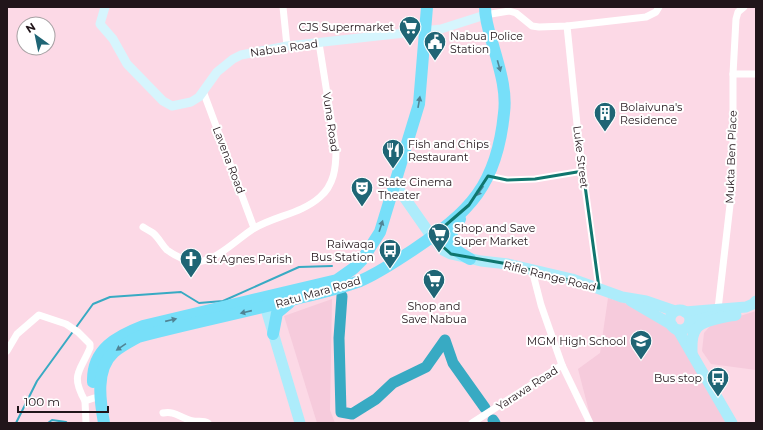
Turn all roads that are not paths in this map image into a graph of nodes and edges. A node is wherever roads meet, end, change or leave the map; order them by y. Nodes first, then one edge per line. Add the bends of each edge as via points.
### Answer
1 (105, 7) edge
2 (283, 7) edge
3 (427, 7) edge
4 (518, 7) edge
5 (659, 7) edge
6 (744, 7) edge
7 (485, 11) edge
8 (510, 12) junction
9 (567, 26) junction
10 (425, 31) junction
11 (319, 43) junction
12 (287, 46) junction
13 (733, 74) junction
14 (756, 74) edge
15 (203, 91) junction
16 (583, 171) junction
17 (488, 176) junction
18 (395, 184) junction
19 (469, 205) junction
20 (143, 227) dead end
21 (254, 228) junction
22 (432, 237) junction
23 (470, 259) junction
24 (532, 270) junction
25 (599, 288) junction
26 (293, 300) junction
27 (264, 303) junction
28 (755, 305) edge
29 (718, 309) junction
30 (736, 315) junction
31 (681, 321) junction
32 (273, 334) junction
33 (7, 351) edge
34 (692, 352) junction
35 (562, 365) junction
36 (89, 400) junction
37 (162, 413) dead end
38 (86, 423) edge
39 (96, 423) edge
40 (104, 423) edge
41 (208, 423) edge
42 (300, 423) edge
43 (472, 423) edge
44 (590, 423) edge
45 (732, 423) edge

1 - 15 main road, Nabua Road via 100,24 113,39 127,64 163,101 172,106 183,105 199,97
2 - 12 street
3 - 10 highway, Ratu Mara Road
4 - 8 street
5 - 9 street via 656,12 646,17
6 - 13 street, Mukta Ben Place via 738,12 736,19
7 - 8 street
7 - 10 main road, Nabua Road via 441,29
7 -> 17 highway, Ratu Mara Road via 502,75 504,94 498,151
8 - 9 street via 532,26
9 - 16 street, Luke Street
10 - 11 main road, Nabua Road
18 -> 10 highway, Ratu Mara Road via 420,104
11 - 12 main road, Nabua Road
11 - 21 street, Vuna Road via 336,150 336,168 331,184 320,197 300,209
12 - 15 main road, Nabua Road via 249,52 232,59 217,72
13 - 14 street
13 - 29 street, Mukta Ben Place via 733,179
15 - 21 street, Lavena Road
16 - 17 street via 535,179 507,180
16 - 25 street, Luke Street
17 -> 19 highway, Ratu Mara Road
18 - 22 main road, Rifle Range Road
27 -> 18 highway, Ratu Mara Road via 337,280 354,268 369,251 380,232
19 - 22 highway, Ratu Mara Road
19 - 23 highway via 454,227 450,241 454,250
20 - 21 street, Vuna Road via 154,234 167,250 195,262 217,254
22 - 23 main road, Rifle Range Road via 444,250
22 - 26 highway, Ratu Mara Road via 380,272
23 - 24 main road, Rifle Range Road
24 - 25 main road, Rifle Range Road
24 - 35 street
25 - 31 main road, Rifle Range Road via 626,298 646,301
26 - 27 highway, Ratu Mara Road
26 - 32 highway via 277,313
27 - 32 main road
36 -> 27 highway, Ratu Mara Road via 95,366 103,351 112,341 129,331 143,326
27 -> 40 highway, Ratu Mara Road via 138,338 120,347 107,360 101,377
28 - 29 main road
28 - 30 main road via 749,313
29 - 31 main road
30 - 31 main road
30 - 34 main road via 696,328
31 - 34 main road
32 - 42 main road
33 - 36 street via 17,334 40,315 66,324 90,344 76,378 79,391
34 - 45 main road
35 - 43 street, Yarawa Road
35 - 44 street
36 - 38 street
36 - 39 highway, Ratu Mara Road
37 - 41 street via 173,412 187,420

